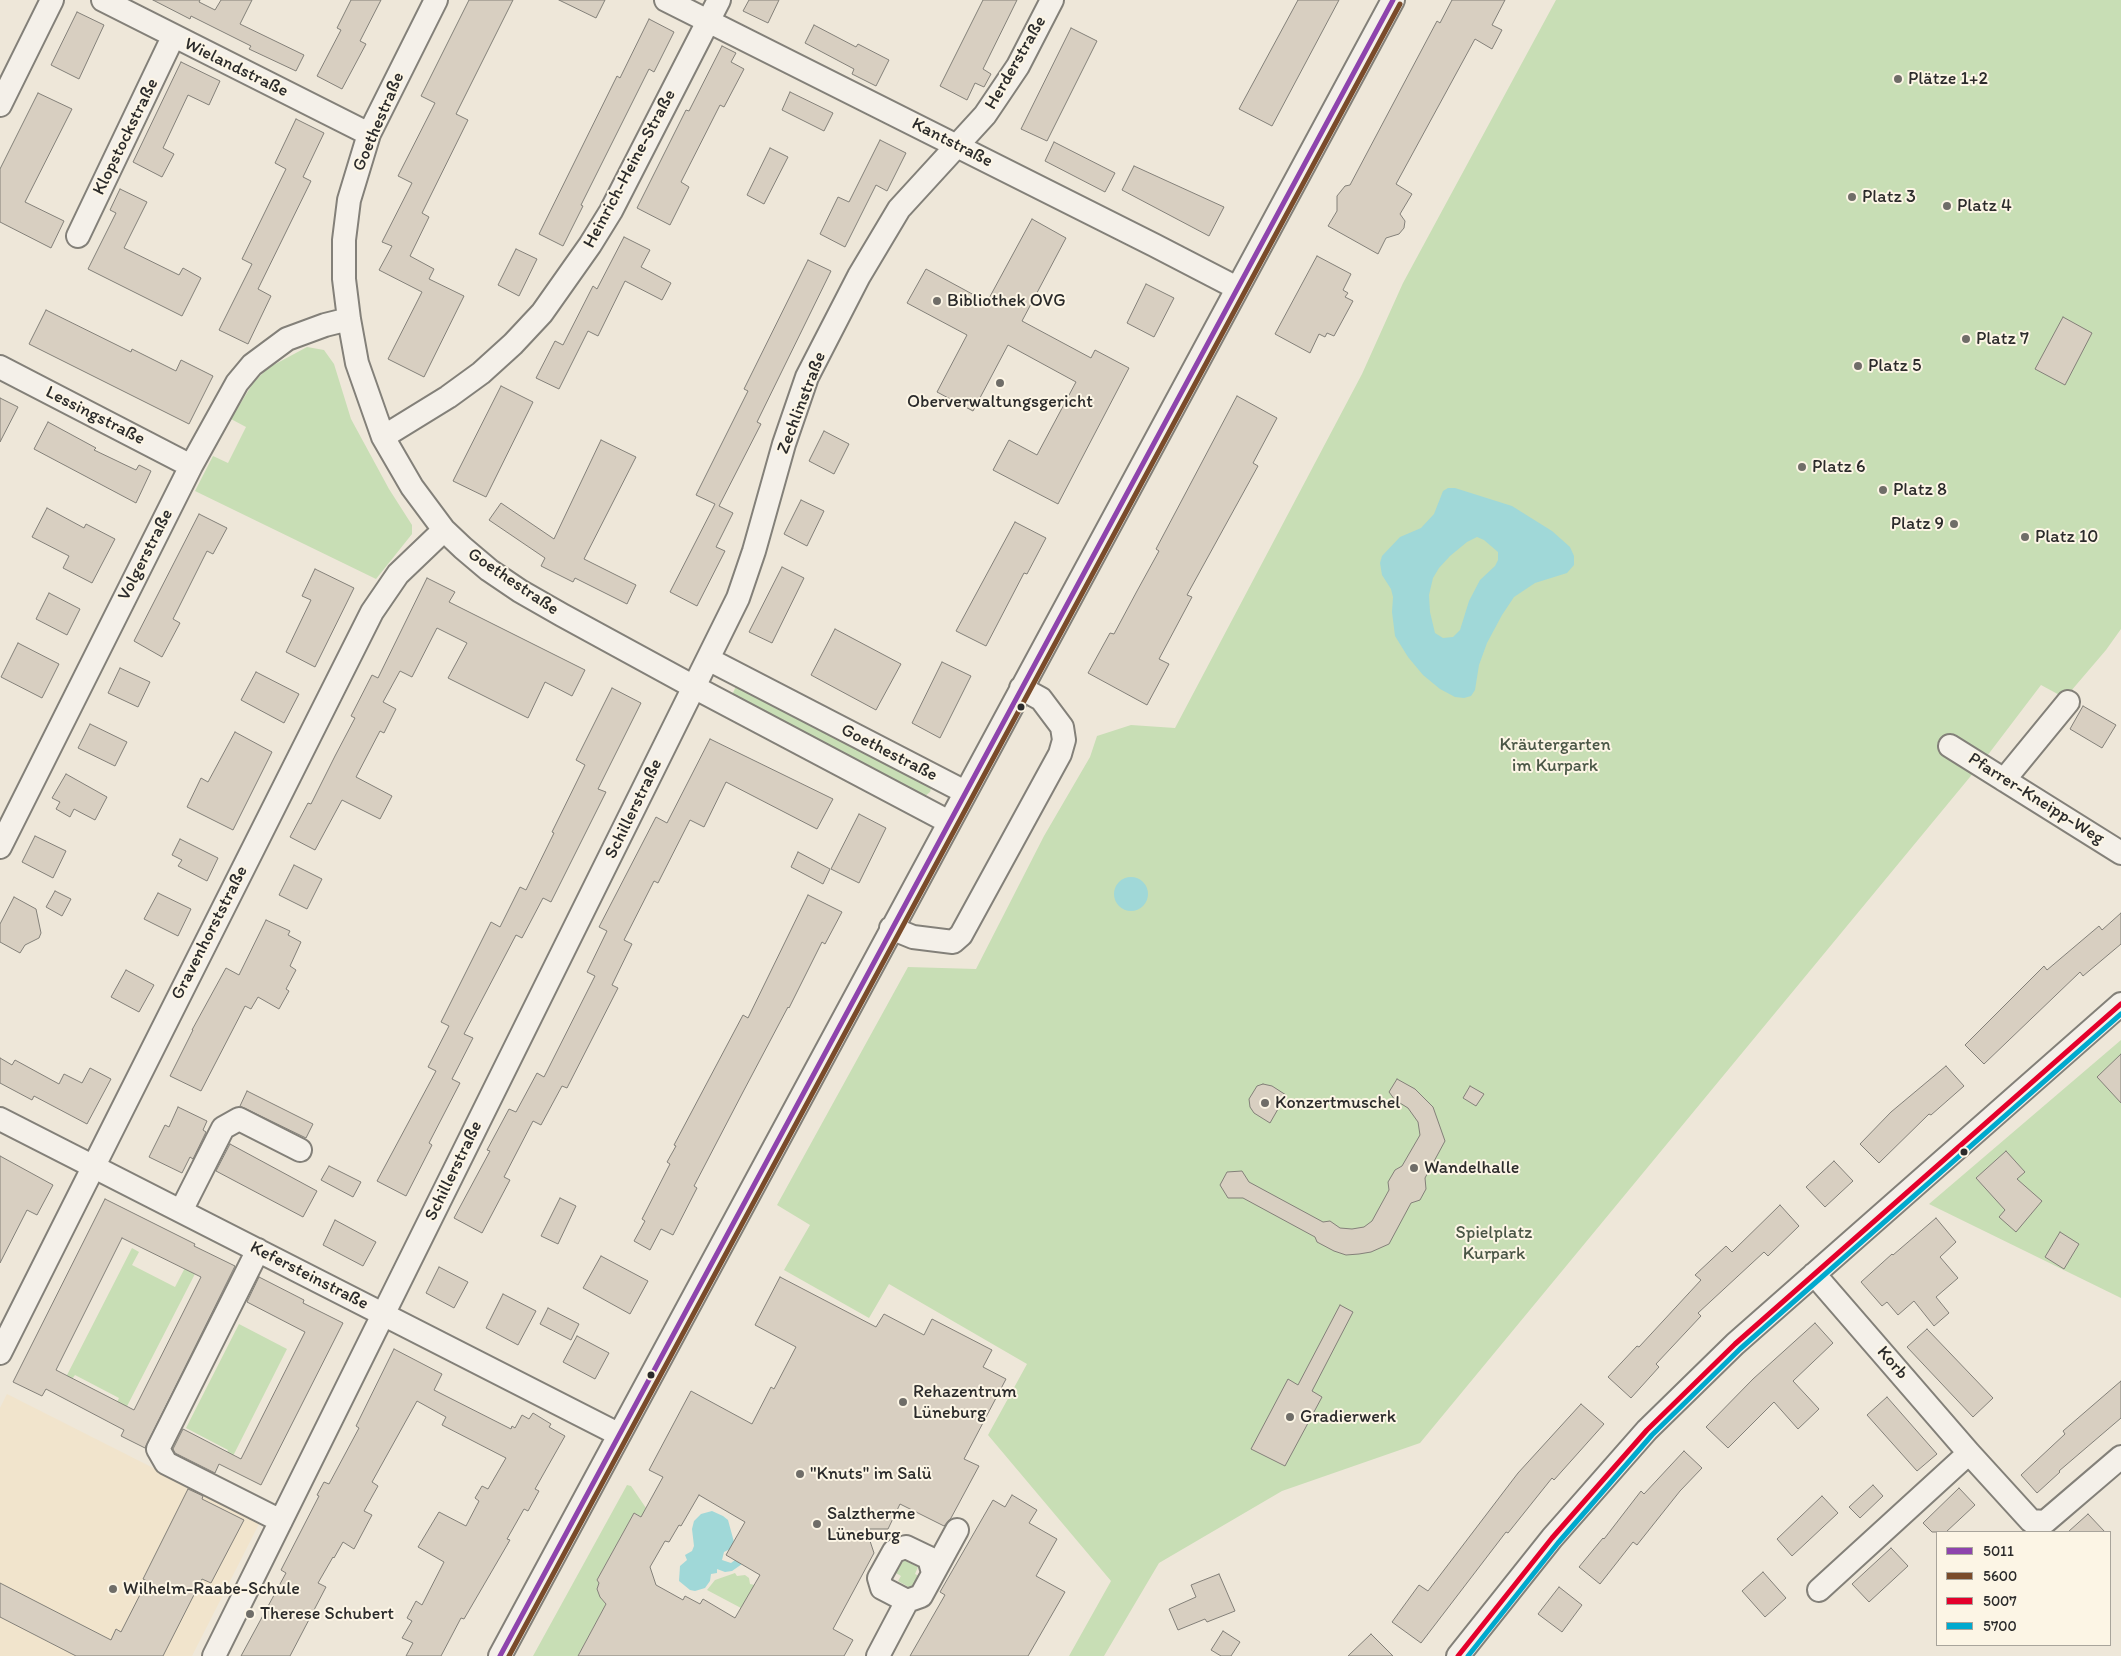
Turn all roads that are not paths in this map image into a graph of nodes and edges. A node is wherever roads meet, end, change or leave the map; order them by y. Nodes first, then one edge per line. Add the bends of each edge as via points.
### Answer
1 (52, 0) edge
2 (103, 0) edge
3 (436, 0) edge
4 (666, 0) edge
5 (719, 0) edge
6 (1052, 0) edge
7 (1393, 0) edge
8 (708, 21) junction
9 (173, 37) junction
10 (0, 105) edge
11 (369, 134) junction
12 (956, 145) junction
13 (78, 236) dead end
14 (1237, 288) junction
15 (349, 319) junction
16 (0, 367) edge
17 (383, 437) junction
18 (191, 466) junction
19 (444, 530) junction
20 (708, 660) junction
21 (694, 687) junction
22 (1021, 688) junction
23 (2068, 702) dead end
24 (1950, 746) dead end
25 (2004, 780) junction
26 (965, 792) junction
27 (949, 822) junction
28 (0, 847) edge
29 (2121, 853) edge
30 (891, 928) junction
31 (2121, 1004) edge
32 (0, 1119) edge
33 (300, 1150) dead end
34 (93, 1166) junction
35 (181, 1210) junction
36 (258, 1250) junction
37 (1814, 1274) junction
38 (383, 1314) junction
39 (0, 1354) edge
40 (611, 1430) junction
41 (1969, 1453) junction
42 (2121, 1457) edge
43 (281, 1520) junction
44 (957, 1530) dead end
45 (933, 1573) junction
46 (1819, 1590) dead end
47 (907, 1601) junction
48 (214, 1656) edge
49 (500, 1656) edge
50 (878, 1656) edge
51 (1458, 1656) edge

1 - 10 street
2 - 9 street, Wielandstraße
3 - 11 street, Goethestraße
4 - 8 street, Kantstraße
5 - 8 street, Heinrich-Heine-Straße
6 - 12 street, Herderstraße via 1018,66 985,115
7 - 14 street
8 - 12 street, Kantstraße
8 - 17 street, Heinrich-Heine-Straße via 611,211 542,313 481,372 448,397
9 - 11 street, Wielandstraße
9 - 13 street, Klopstockstraße
11 - 15 street, Goethestraße via 349,200 345,232 344,279
12 - 14 street, Kantstraße
12 - 20 street, Zechlinstraße via 899,209 859,276 807,377 741,589
14 - 22 street
15 - 17 street, Goethestraße via 357,363
15 - 18 street, Volgerstraße via 287,339 252,365 226,399
16 - 18 street, Lessingstraße
17 - 19 street, Goethestraße via 412,487
18 - 28 street, Volgerstraße
19 - 21 street, Goethestraße via 489,570 520,591
19 - 34 street, Gravenhorststraße via 398,574 372,612
20 - 21 street
20 - 26 street, Goethestraße
21 - 27 street, Goethestraße
21 - 38 street, Schillerstraße
22 - 26 street
22 - 30 street via 1041,699 1062,727 1064,740 1060,754 961,935 953,942 913,937
23 - 25 street
24 - 25 street, Pfarrer-Kneipp-Weg
25 - 29 street, Pfarrer-Kneipp-Weg
26 - 27 street
27 - 30 street
30 - 40 street
31 - 37 street
32 - 34 street, Kefersteinstraße
33 - 35 street via 240,1119 223,1128
34 - 35 street, Kefersteinstraße
34 - 39 street, Gravenhorststraße
35 - 36 street, Kefersteinstraße
36 - 38 street, Kefersteinstraße
36 - 43 street via 158,1449 166,1463
37 - 41 street, Korb
37 - 51 street via 1735,1344 1647,1430 1552,1538
38 - 40 street, Kefersteinstraße
38 - 43 street, Schillerstraße
40 - 49 street
41 - 42 street, Korb via 2031,1522 2045,1522
41 - 46 street
43 - 48 street, Schillerstraße
44 - 45 street
45 - 47 street via 921,1596
45 - 47 street via 929,1558 906,1547 894,1551 879,1578 882,1588
47 - 50 street

